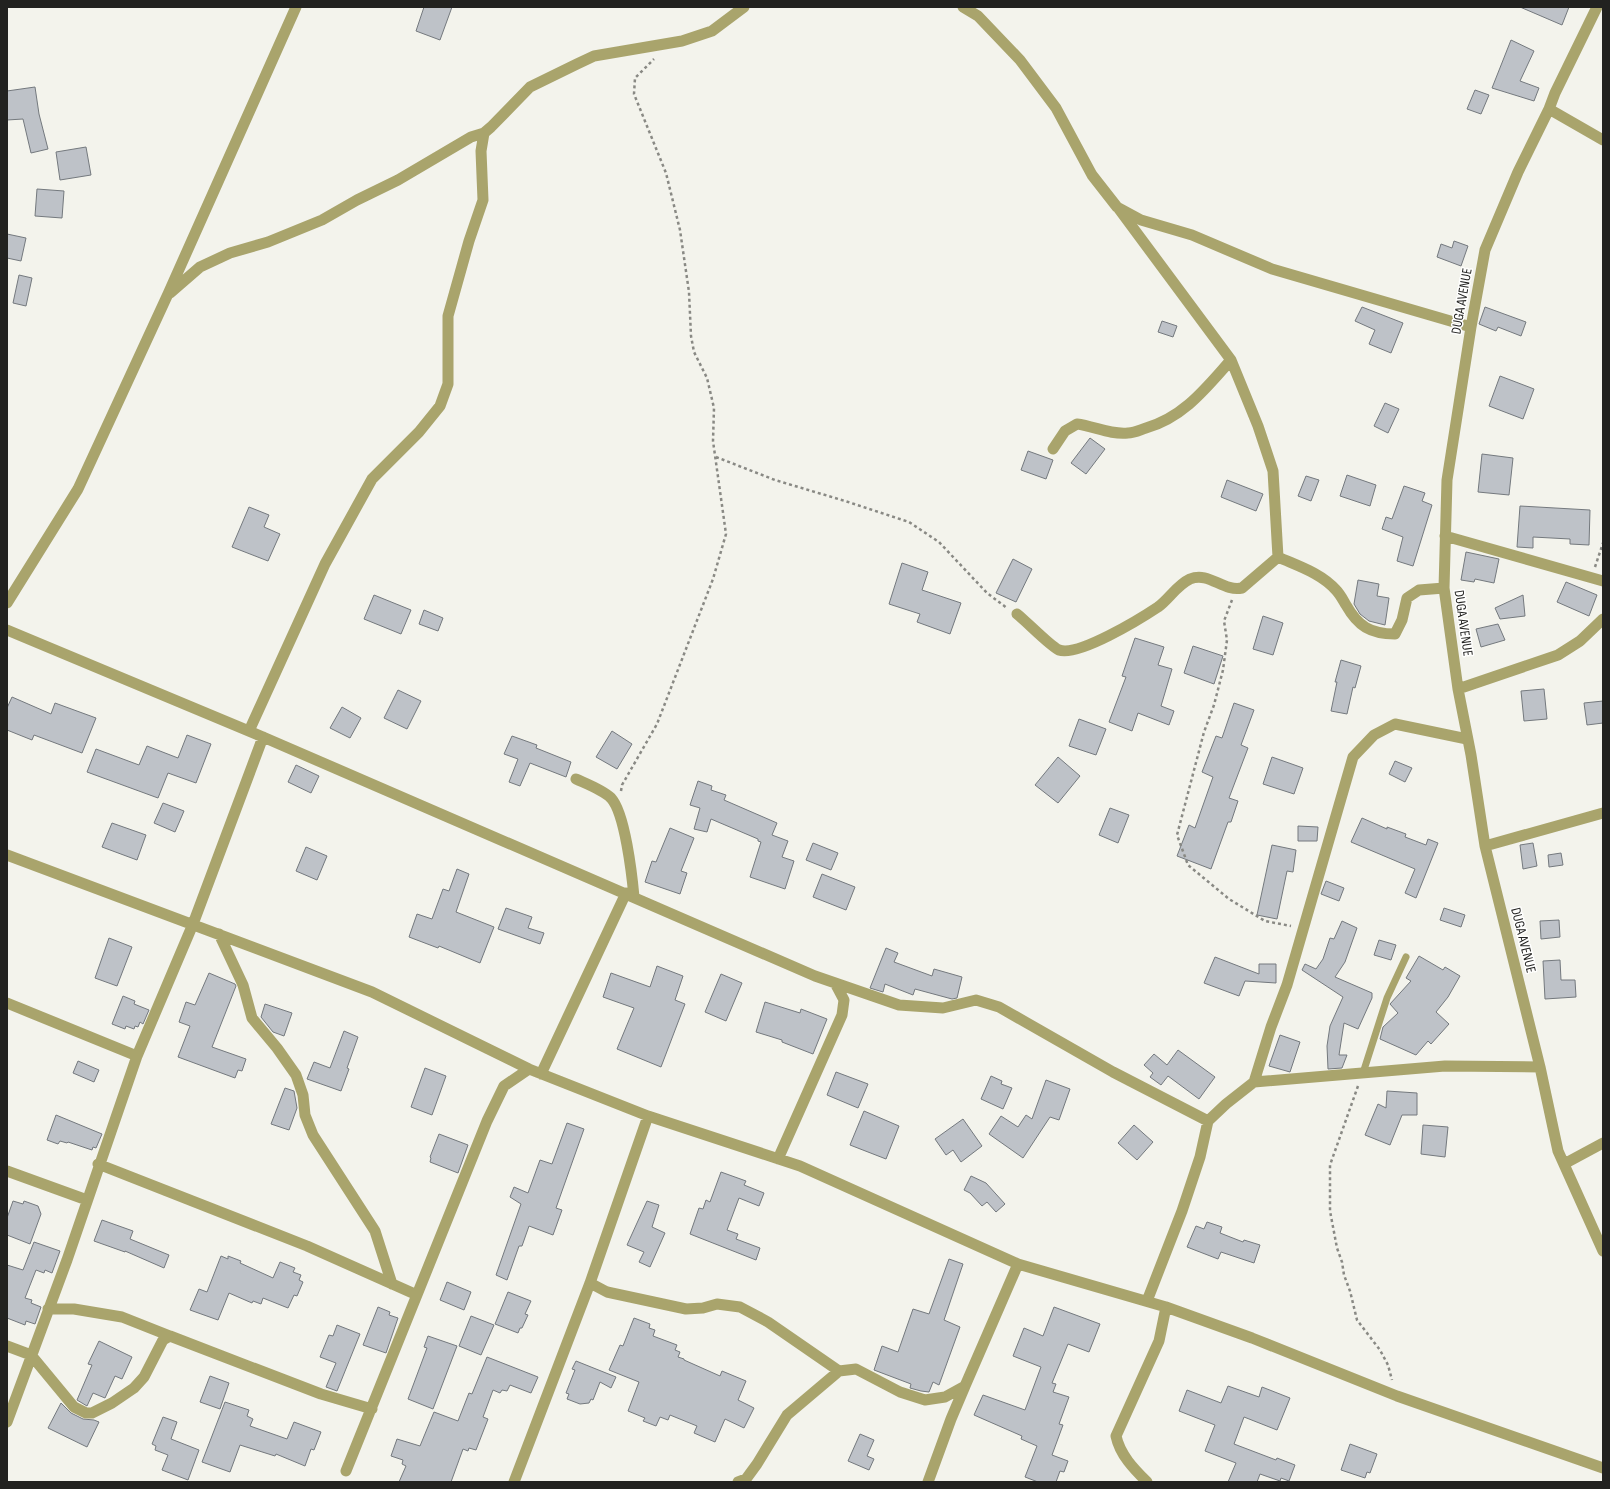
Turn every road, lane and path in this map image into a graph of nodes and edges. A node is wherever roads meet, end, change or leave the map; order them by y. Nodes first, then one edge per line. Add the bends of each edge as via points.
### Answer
1 (296, 7) edge
2 (744, 7) edge
3 (963, 7) edge
4 (1597, 7) edge
5 (660, 55) dead end
6 (1549, 109) junction
7 (484, 133) junction
8 (1603, 140) edge
9 (1117, 207) junction
10 (168, 294) junction
11 (1471, 327) junction
12 (1231, 360) junction
13 (1053, 449) dead end
14 (715, 456) junction
15 (1445, 536) junction
16 (1603, 542) edge
17 (1278, 557) junction
18 (1592, 576) junction
19 (1603, 581) edge
20 (1444, 588) junction
21 (1235, 590) junction
22 (7, 603) edge
23 (1017, 614) joint
24 (1603, 619) edge
25 (7, 630) edge
26 (1458, 688) junction
27 (249, 731) junction
28 (263, 737) junction
29 (1467, 739) junction
30 (576, 779) dead end
31 (618, 806) junction
32 (1603, 813) edge
33 (1485, 846) junction
34 (7, 855) edge
35 (630, 895) junction
36 (193, 924) junction
37 (1304, 929) junction
38 (219, 934) junction
39 (1406, 957) dead end
40 (836, 983) junction
41 (7, 1003) edge
42 (137, 1056) junction
43 (1540, 1067) junction
44 (529, 1069) junction
45 (1363, 1073) junction
46 (540, 1074) junction
47 (1254, 1082) junction
48 (648, 1116) junction
49 (1208, 1121) junction
50 (1603, 1143) edge
51 (778, 1159) junction
52 (98, 1164) junction
53 (1564, 1164) junction
54 (7, 1171) edge
55 (87, 1200) junction
56 (1603, 1251) edge
57 (1018, 1264) junction
58 (590, 1283) junction
59 (392, 1284) junction
60 (417, 1295) junction
61 (1146, 1301) junction
62 (1166, 1307) junction
63 (48, 1309) junction
64 (170, 1336) junction
65 (7, 1346) edge
66 (31, 1355) junction
67 (839, 1371) junction
68 (965, 1386) junction
69 (1397, 1396) junction
70 (372, 1409) junction
71 (7, 1422) edge
72 (1603, 1468) edge
73 (346, 1471) dead end
74 (514, 1482) edge
75 (738, 1482) edge
76 (928, 1482) edge
77 (1146, 1482) edge

1 - 10 street
2 - 7 street via 712,31 682,41 594,56 577,64 530,87
3 - 9 street via 978,16 1020,60 1056,108 1092,175
4 - 6 street, DUGA AVENUE
5 - 14 path via 635,78 634,94 666,173 680,230 694,352 707,378 714,408
6 - 8 street
6 - 11 street, DUGA AVENUE via 1518,172 1486,250
7 - 10 street via 471,137 398,180 322,220 268,242 230,253 200,267
7 - 27 street via 481,151 483,200 468,241 448,316 448,384 440,406 372,479 325,564
9 - 11 street via 1141,220 1192,235 1272,269
9 - 12 street
10 - 22 street via 78,489
11 - 15 street, DUGA AVENUE via 1446,480
12 - 13 street via 1196,400 1180,413 1155,425 1129,433 1110,432 1091,425 1077,424 1065,431
12 - 17 street via 1273,471
14 - 23 path via 775,480 909,522 939,542 987,593
14 - 31 path via 726,534 713,579 672,688 657,724 622,785
15 - 18 street
15 - 20 street, DUGA AVENUE
16 - 18 path
17 - 20 street via 1319,575 1337,590 1361,626 1382,634 1395,634 1402,620 1407,598 1419,590
17 - 21 street via 1242,588
18 - 19 street
20 - 26 street, DUGA AVENUE
21 - 23 street via 1204,577 1190,579 1159,606 1097,641 1072,651 1058,650
21 - 37 path via 1224,621 1227,640 1223,670 1177,835 1188,865 1229,899 1265,921
24 - 26 street via 1580,641 1558,655
25 - 27 street
26 - 29 street, DUGA AVENUE
27 - 28 street
28 - 35 street
28 - 36 street
29 - 33 street, DUGA AVENUE
29 - 37 street via 1395,724 1374,735 1353,757
30 - 31 street via 610,797
31 - 35 street via 630,863
32 - 33 street
33 - 43 street, DUGA AVENUE
34 - 36 street
35 - 40 street
35 - 46 street
36 - 38 street
36 - 42 street
37 - 47 street
38 - 44 street via 372,992
38 - 59 street via 243,984 252,1018 296,1076 303,1095 305,1115 313,1135 375,1231
39 - 45 lane via 1387,998
40 - 49 street via 899,1005 943,1008 976,1000 999,1007 1113,1072
40 - 51 street via 844,1000 842,1015
41 - 42 street
42 - 52 street
43 - 45 street via 1445,1066
43 - 53 street, DUGA AVENUE via 1558,1151
44 - 46 street
44 - 60 street via 504,1086 487,1121
45 - 47 street
45 - 69 path via 1330,1165 1330,1211 1337,1248 1357,1320 1388,1365
46 - 48 street
47 - 49 street
48 - 51 street
48 - 58 street
49 - 61 street via 1191,1184
50 - 53 street
51 - 57 street via 800,1166
52 - 55 street
52 - 59 street via 307,1246
53 - 56 street, DUGA AVENUE
54 - 55 street
55 - 63 street
57 - 61 street
57 - 68 street
58 - 67 street via 607,1292 686,1309 717,1304 740,1307 792,1338
58 - 74 street
59 - 60 street
60 - 70 street
61 - 62 street
62 - 69 street
62 - 77 street via 1159,1341 1116,1436 1118,1446
63 - 64 street via 74,1309 122,1317
63 - 66 street
64 - 66 street via 163,1340 144,1377 134,1388 92,1413 74,1408
64 - 70 street via 321,1394
65 - 66 street
66 - 71 street
67 - 68 street via 856,1369 900,1392 925,1400 946,1396
67 - 75 street via 787,1415 757,1464 746,1479
68 - 76 street
69 - 72 street
70 - 73 street

